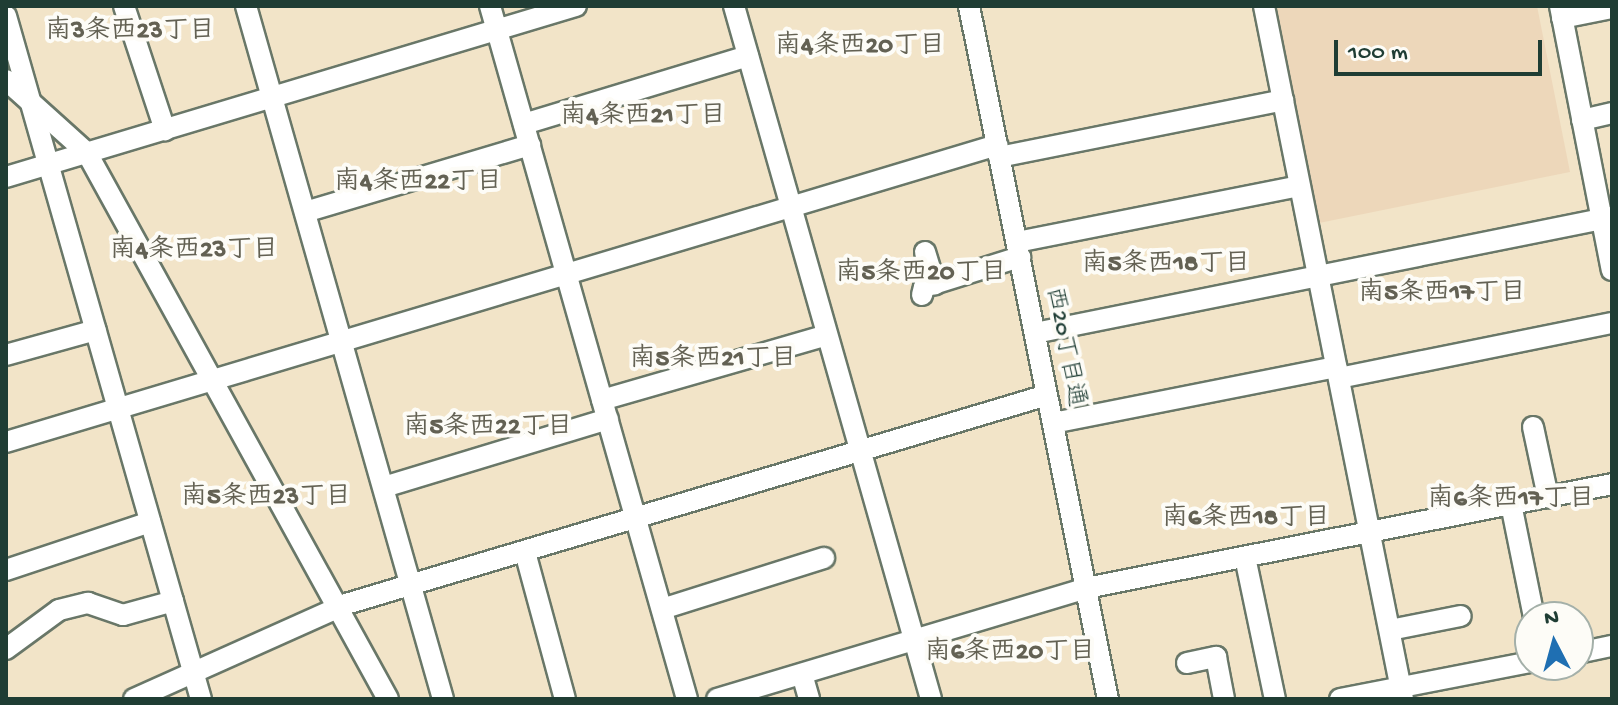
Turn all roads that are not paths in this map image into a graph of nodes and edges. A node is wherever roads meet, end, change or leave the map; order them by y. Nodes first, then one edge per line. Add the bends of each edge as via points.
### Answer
1 (124, 6) edge
2 (246, 6) edge
3 (490, 6) edge
4 (576, 6) edge
5 (734, 6) edge
6 (969, 6) edge
7 (1264, 6) edge
8 (1612, 8) edge
9 (1561, 12) edge
10 (6, 16) edge
11 (497, 30) junction
12 (748, 56) junction
13 (6, 80) edge
14 (272, 97) junction
15 (1283, 100) junction
16 (30, 103) junction
17 (1612, 113) edge
18 (1582, 120) junction
19 (524, 124) junction
20 (165, 130) junction
21 (530, 145) junction
22 (998, 151) junction
23 (87, 153) junction
24 (49, 164) junction
25 (6, 177) edge
26 (1300, 186) junction
27 (791, 207) junction
28 (305, 212) junction
29 (1607, 218) edge
30 (1018, 249) junction
31 (925, 252) dead end
32 (1612, 270) edge
33 (567, 274) junction
34 (1319, 277) junction
35 (1612, 323) edge
36 (96, 330) junction
37 (1035, 333) junction
38 (827, 335) junction
39 (342, 341) junction
40 (6, 355) edge
41 (1338, 372) junction
42 (213, 380) junction
43 (1047, 395) junction
44 (118, 408) junction
45 (605, 409) junction
46 (1053, 423) junction
47 (1533, 427) dead end
48 (6, 442) edge
49 (861, 451) junction
50 (1612, 484) edge
51 (384, 487) junction
52 (1548, 497) junction
53 (1511, 504) junction
54 (636, 518) junction
55 (150, 522) junction
56 (1370, 532) junction
57 (525, 552) junction
58 (1245, 557) junction
59 (824, 558) dead end
60 (6, 570) edge
61 (411, 585) junction
62 (1086, 588) junction
63 (173, 601) junction
64 (1531, 601) edge
65 (341, 609) junction
66 (662, 609) junction
67 (1461, 616) dead end
68 (1390, 630) junction
69 (914, 640) junction
70 (6, 649) edge
71 (1187, 663) dead end
72 (1514, 666) edge
73 (193, 674) junction
74 (802, 674) junction
75 (1402, 693) edge
76 (134, 699) edge
77 (201, 699) edge
78 (388, 699) edge
79 (443, 699) edge
80 (565, 699) edge
81 (687, 699) edge
82 (717, 699) edge
83 (809, 699) edge
84 (931, 699) edge
85 (1108, 699) edge
86 (1224, 699) edge
87 (1275, 699) edge
88 (1340, 699) edge

1 - 20 street
2 - 14 street
3 - 11 street
4 - 11 street
5 - 12 street
6 - 22 street, 西20丁目通
7 - 15 street
8 - 9 street
9 - 18 street
10 - 16 street
11 - 14 street
11 - 19 street
12 - 19 street
12 - 27 street
13 - 16 street
14 - 20 street
14 - 28 street
15 - 22 street
15 - 26 street
16 - 23 street
16 - 24 street
17 - 18 street
18 - 29 street
19 - 21 street
20 - 23 street
21 - 28 street
21 - 33 street
22 - 27 street
22 - 30 street, 西20丁目通
23 - 24 street
23 - 42 street
24 - 25 street
24 - 36 street
26 - 30 street
26 - 34 street
27 - 33 street
27 - 38 street
28 - 39 street
29 - 32 street
29 - 34 street
30 - 31 street via 927,289
30 - 37 street, 西20丁目通
33 - 39 street
33 - 45 street
34 - 37 street
34 - 41 street
35 - 41 street
36 - 40 street
36 - 44 street
37 - 43 street, 西20丁目通
38 - 45 street
38 - 49 street
39 - 42 street
39 - 51 street
41 - 46 street
41 - 56 street
42 - 44 street
42 - 65 street
43 - 46 street, 西20丁目通
43 - 49 street
44 - 48 street
44 - 55 street
45 - 51 street
45 - 54 street
46 - 62 street, 西20丁目通
47 - 52 street
49 - 54 street
49 - 69 street
50 - 52 street
51 - 61 street
52 - 53 street
53 - 56 street
53 - 64 street
54 - 57 street
54 - 66 street
55 - 60 street
55 - 63 street
56 - 58 street
56 - 68 street
57 - 61 street
57 - 80 street
58 - 62 street
58 - 87 street
59 - 66 street
61 - 65 street
61 - 79 street
62 - 69 street
62 - 85 street, 西20丁目通
63 - 70 street via 123,615 88,603 59,610
63 - 73 street
65 - 73 street
65 - 78 street
66 - 81 street
67 - 68 street
68 - 75 street
69 - 74 street
69 - 84 street
71 - 86 street via 1216,657
72 - 75 street
73 - 76 street
73 - 77 street
74 - 82 street
74 - 83 street
75 - 88 street

